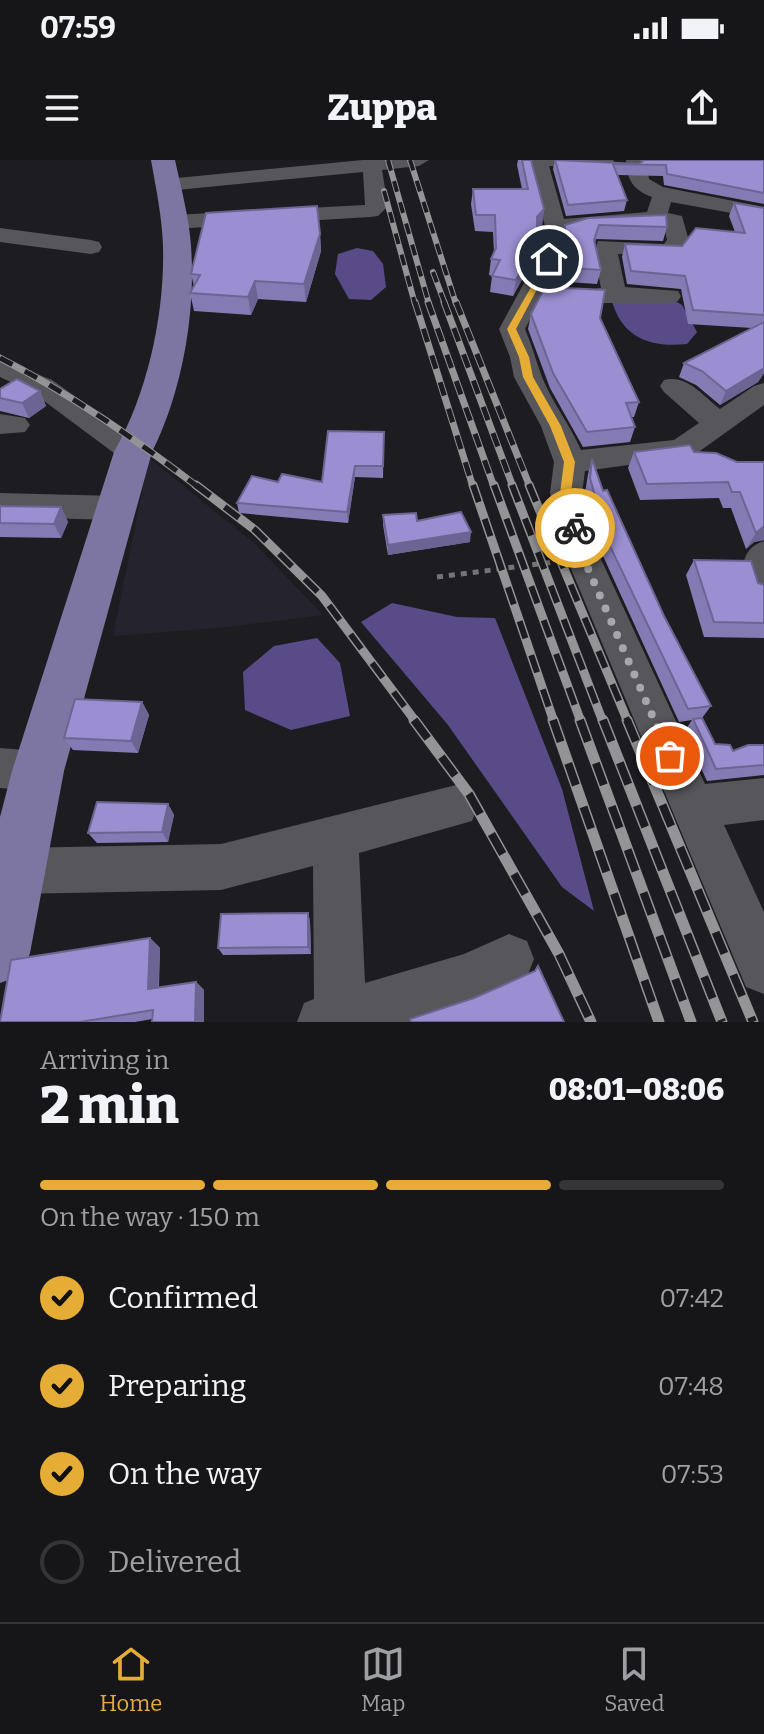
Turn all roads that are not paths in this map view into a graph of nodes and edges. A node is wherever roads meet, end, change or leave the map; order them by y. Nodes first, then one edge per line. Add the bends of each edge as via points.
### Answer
1 (419, 160) edge
2 (540, 160) edge
3 (636, 163) edge
4 (308, 164) edge
5 (372, 165) junction
6 (168, 189) edge
7 (661, 204) junction
8 (550, 205) junction
9 (764, 213) edge
10 (562, 227) junction
11 (0, 235) edge
12 (91, 247) dead end
13 (552, 293) junction
14 (614, 295) junction
15 (669, 296) dead end
16 (0, 367) edge
17 (674, 386) dead end
18 (764, 392) edge
19 (719, 424) junction
20 (133, 452) junction
21 (570, 462) junction
22 (0, 505) edge
23 (117, 508) junction
24 (764, 554) edge
25 (764, 587) edge
26 (19, 770) edge
27 (764, 799) edge
28 (456, 806) dead end
29 (692, 807) junction
30 (335, 837) junction
31 (15, 871) junction
32 (753, 924) edge
33 (1, 940) edge
34 (509, 959) dead end
35 (764, 969) edge
36 (335, 1020) edge

1 - 5 street
2 - 3 street
2 - 8 street
3 - 7 street via 635,174
4 - 5 street
4 - 6 street
5 - 6 street via 377,206 373,210
6 - 20 main road via 177,246 175,298 150,414
7 - 8 street
7 - 9 street
7 - 10 street
7 - 14 street via 679,238 670,251 606,246 605,266
8 - 10 street via 554,223
10 - 13 street via 548,233
11 - 12 street
13 - 14 street
13 - 21 street via 512,329 528,377
14 - 15 street
16 - 20 street via 42,386
17 - 19 street
18 - 19 street
19 - 21 street via 703,451
20 - 23 main road
21 - 29 street via 566,493 583,557
22 - 23 street
23 - 26 main road
24 - 25 street
26 - 31 main road
27 - 29 street
28 - 30 street
29 - 32 street
30 - 31 street via 221,867
30 - 36 street
31 - 33 main road
32 - 35 street
34 - 36 street via 469,978

